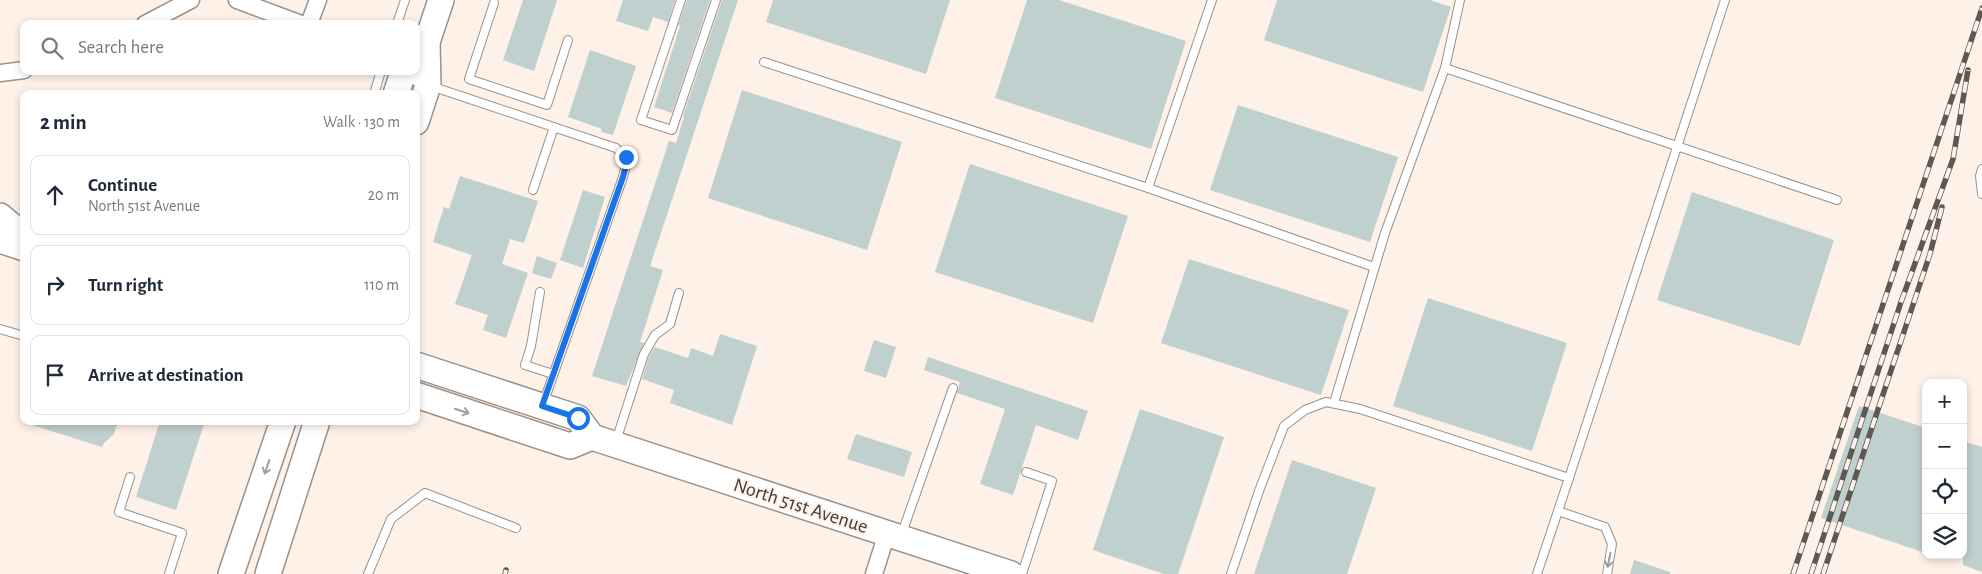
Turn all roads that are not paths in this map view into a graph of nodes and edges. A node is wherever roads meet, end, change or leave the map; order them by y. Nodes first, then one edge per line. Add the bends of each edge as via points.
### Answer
1 (191, 0) edge
2 (237, 0) edge
3 (318, 0) edge
4 (405, 0) edge
5 (441, 0) edge
6 (681, 0) edge
7 (716, 0) edge
8 (1212, 0) edge
9 (1460, 0) edge
10 (1725, 0) edge
11 (494, 3) dead end
12 (153, 20) edge
13 (290, 20) edge
14 (310, 20) edge
15 (398, 20) edge
16 (420, 40) edge
17 (568, 40) dead end
18 (764, 62) dead end
19 (1445, 68) junction
20 (20, 70) edge
21 (0, 73) edge
22 (398, 75) edge
23 (414, 75) edge
24 (414, 75) edge
25 (428, 85) junction
26 (379, 90) edge
27 (420, 110) edge
28 (554, 127) junction
29 (1678, 146) junction
30 (1982, 168) edge
31 (1148, 188) junction
32 (533, 190) dead end
33 (1982, 194) edge
34 (1837, 200) dead end
35 (0, 216) edge
36 (20, 233) edge
37 (0, 240) edge
38 (20, 247) edge
39 (1374, 267) junction
40 (540, 292) dead end
41 (680, 293) dead end
42 (0, 329) edge
43 (20, 335) edge
44 (420, 366) edge
45 (553, 374) junction
46 (953, 388) dead end
47 (420, 396) edge
48 (1334, 403) junction
49 (542, 406) junction
50 (282, 425) edge
51 (317, 425) edge
52 (592, 437) junction
53 (615, 445) junction
54 (1026, 472) dead end
55 (130, 477) dead end
56 (1569, 478) junction
57 (1558, 511) junction
58 (516, 528) dead end
59 (894, 535) junction
60 (169, 574) edge
61 (231, 574) edge
62 (268, 574) edge
63 (368, 574) edge
64 (874, 574) edge
65 (1011, 574) edge
66 (1022, 574) edge
67 (1231, 574) edge
68 (1537, 574) edge
69 (1607, 574) edge

1 - 12 street
2 - 13 street
3 - 14 street
4 - 15 lane
5 - 16 main road
6 - 7 lane via 641,120 672,130
8 - 31 lane
9 - 19 lane
10 - 29 lane
11 - 17 lane via 469,79 547,105
18 - 31 lane
19 - 29 lane
19 - 39 lane
20 - 21 street
22 - 26 lane
23 - 25 main road
24 - 25 lane
25 - 27 main road
25 - 28 lane
28 - 32 lane
28 - 45 lane via 616,148 626,157 626,165
29 - 34 lane
29 - 56 lane
30 - 33 lane
31 - 39 lane
35 - 36 main road
37 - 38 main road
39 - 48 lane
40 - 45 lane via 525,365
41 - 53 lane via 670,324 655,335 644,354
42 - 43 lane
44 - 49 main road
45 - 49 lane
46 - 59 lane
47 -> 52 main road via 570,446
48 - 56 lane
48 - 67 lane via 1326,402 1305,410 1284,426
49 - 52 main road via 578,418
50 -> 61 main road
51 - 62 main road
52 - 53 main road, North 51st Avenue
53 - 59 main road, North 51st Avenue
54 - 66 lane via 1052,481
55 - 60 lane via 119,512 182,533
56 - 57 lane
57 - 68 lane
57 -> 69 lane via 1604,527 1612,544
58 - 63 lane via 425,493 391,519
59 - 64 street
59 - 65 main road, North 51st Avenue

